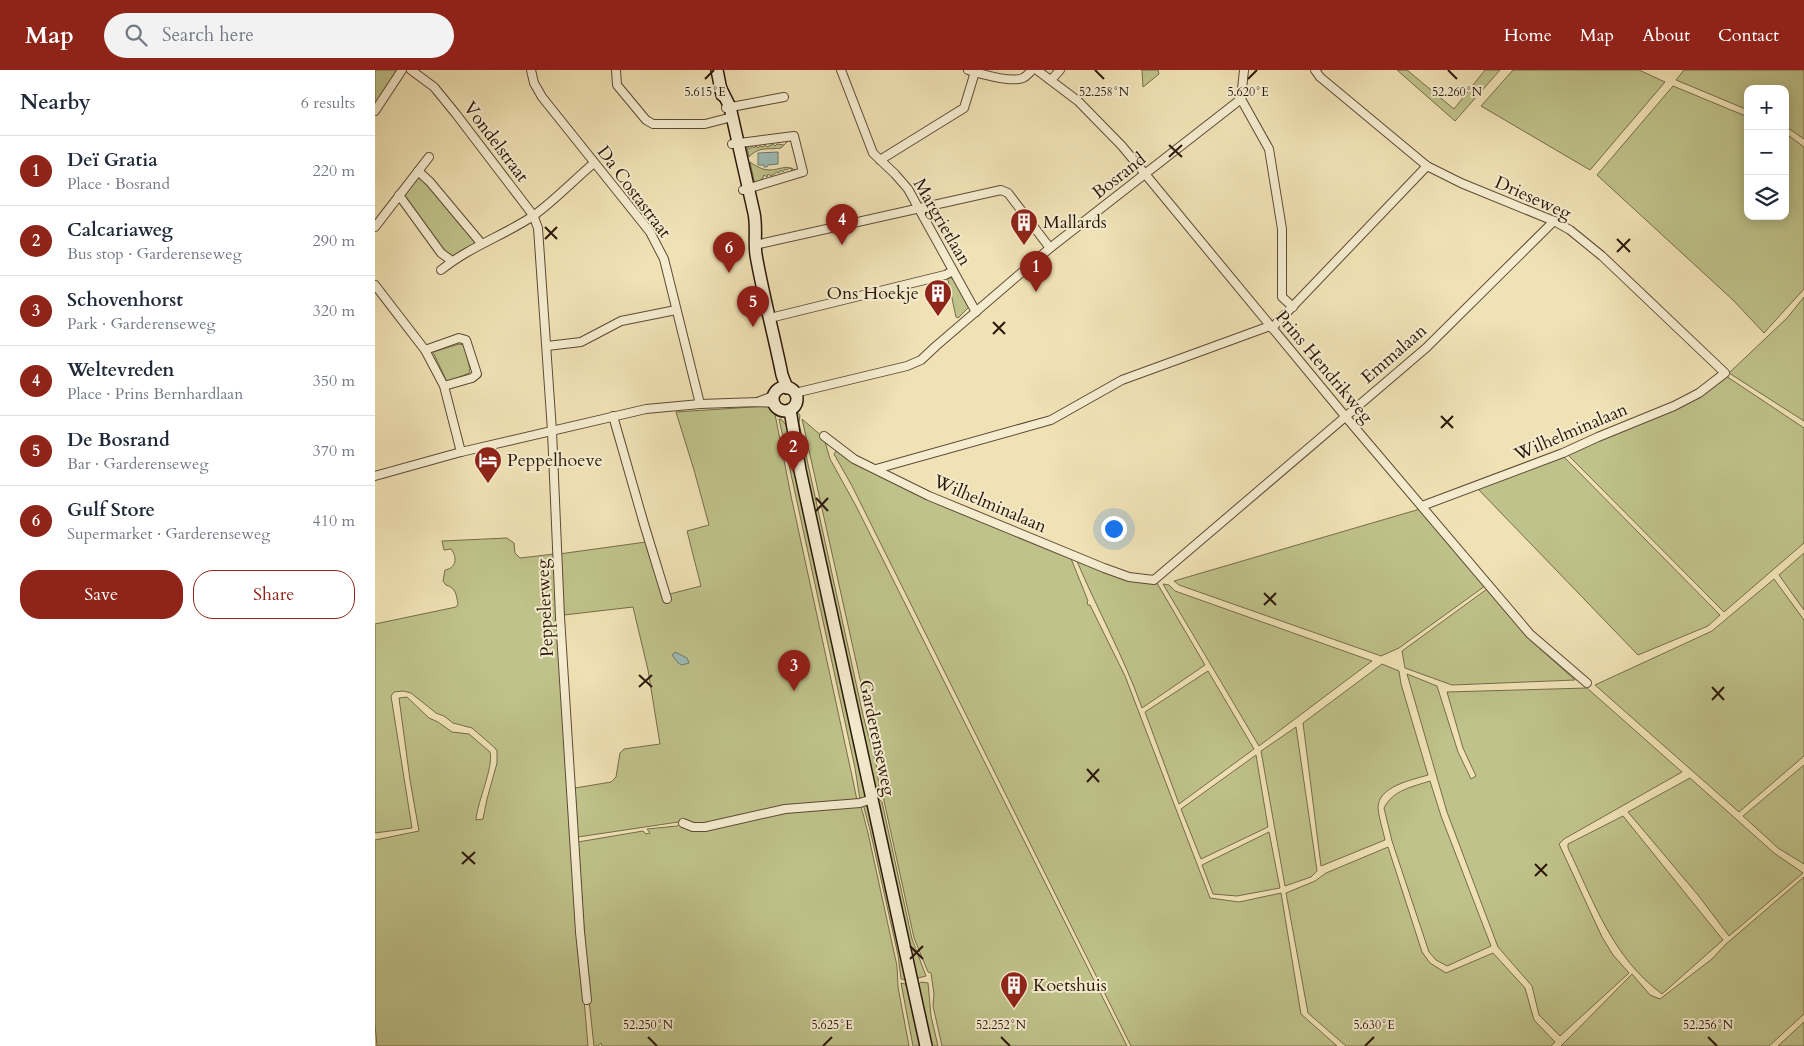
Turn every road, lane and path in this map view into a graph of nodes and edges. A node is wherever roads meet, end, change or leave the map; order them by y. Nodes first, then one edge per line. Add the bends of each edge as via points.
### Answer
1 (402, 70) edge
2 (411, 70) edge
3 (531, 70) edge
4 (616, 70) edge
5 (717, 70) edge
6 (841, 70) edge
7 (1032, 70) edge
8 (1037, 70) edge
9 (1060, 70) edge
10 (1244, 70) edge
11 (1315, 70) edge
12 (972, 71) edge
13 (1051, 80) junction
14 (784, 97) dead end
15 (1241, 99) junction
16 (375, 111) edge
17 (728, 113) junction
18 (735, 143) junction
19 (429, 157) dead end
20 (880, 160) junction
21 (594, 163) junction
22 (1427, 166) junction
23 (418, 171) junction
24 (1145, 174) junction
25 (746, 190) junction
26 (399, 195) junction
27 (918, 209) junction
28 (533, 216) junction
29 (1554, 221) junction
30 (375, 227) edge
31 (755, 240) junction
32 (481, 243) junction
33 (1050, 248) junction
34 (451, 261) junction
35 (441, 270) dead end
36 (953, 271) junction
37 (375, 285) edge
38 (1293, 307) junction
39 (676, 310) junction
40 (975, 312) junction
41 (770, 318) junction
42 (1271, 327) junction
43 (547, 346) junction
44 (425, 350) junction
45 (1725, 373) joint
46 (444, 386) junction
47 (785, 394) junction
48 (701, 404) junction
49 (788, 411) junction
50 (613, 416) junction
51 (1345, 416) junction
52 (552, 431) junction
53 (824, 436) dead end
54 (461, 452) junction
55 (876, 469) junction
56 (375, 476) edge
57 (1421, 506) junction
58 (1154, 580) joint
59 (667, 599) dead end
60 (1587, 683) dead end
61 (872, 799) junction
62 (683, 823) dead end
63 (587, 1000) dead end
64 (926, 1046) edge

1 - 16 street
2 - 28 street, Vondelstraat via 433,87 456,114
3 - 21 street, Da Costastraat via 542,97
4 - 17 street via 617,85 653,124 705,124
5 - 17 main road
6 - 20 street, Margrietlaan via 868,144
7 - 12 street via 1020,79
8 - 13 street, Prins Hendrikweg
9 - 13 street
10 - 15 street
11 - 22 street, Drieseweg
12 - 20 street via 964,108
13 - 24 street, Prins Hendrikweg via 1078,102
14 - 17 street
15 - 24 street, Bosrand
15 - 38 street via 1269,149 1281,229 1282,297
17 - 18 main road
18 - 25 main road
18 - 25 street via 795,136 803,172
19 - 23 street
20 - 27 street, Margrietlaan via 902,181
21 - 28 street
21 - 39 street, Da Costastraat via 658,244
22 - 29 street, Drieseweg
22 - 38 street
23 - 26 street
23 - 32 street
24 - 33 street, Bosrand
24 - 42 street, Prins Hendrikweg
25 - 31 main road
26 - 30 street
26 - 34 street via 441,253
27 - 31 street
27 - 33 street via 1001,190 1008,193
27 - 36 street, Margrietlaan
28 - 32 street
28 - 43 street, Peppelerweg via 538,228
29 - 45 street, Drieseweg via 1602,256
29 - 51 street, Emmalaan via 1426,348
31 - 41 main road
32 - 34 street
33 - 40 street, Bosrand
34 - 35 street
36 - 40 street, Margrietlaan
36 - 41 street
37 - 44 street
38 - 42 street
39 - 43 street via 621,321 581,342
39 - 48 street, Da Costastraat
40 - 47 street, Bosrand via 921,360
41 - 47 main road
42 - 51 street, Prins Hendrikweg
42 - 55 street via 1122,380 1051,420
43 - 52 street, Peppelerweg
44 - 46 street
44 - 46 street via 459,338 466,340 477,374
45 - 57 street, Wilhelminalaan via 1699,393 1674,406 1563,453
46 - 54 street
47 - 48 street, Bosrand via 758,402
47 - 49 main road via 796,404
47 - 49 main road via 778,409
48 - 50 street, Bosrand via 666,406
49 - 61 main road, Garderenseweg
50 - 52 street, Bosrand
50 - 59 street
51 - 57 street, Prins Hendrikweg
51 - 58 street, Emmalaan
52 - 54 street, Bosrand
52 - 63 street, Peppelerweg via 560,617
53 - 55 street, Wilhelminalaan via 854,459
54 - 56 street, Bosrand
55 - 58 street, Wilhelminalaan via 929,496 1104,568 1129,577
57 - 60 street, Prins Hendrikweg via 1530,634
61 - 62 street via 785,809 705,827
61 - 64 main road, Garderenseweg

